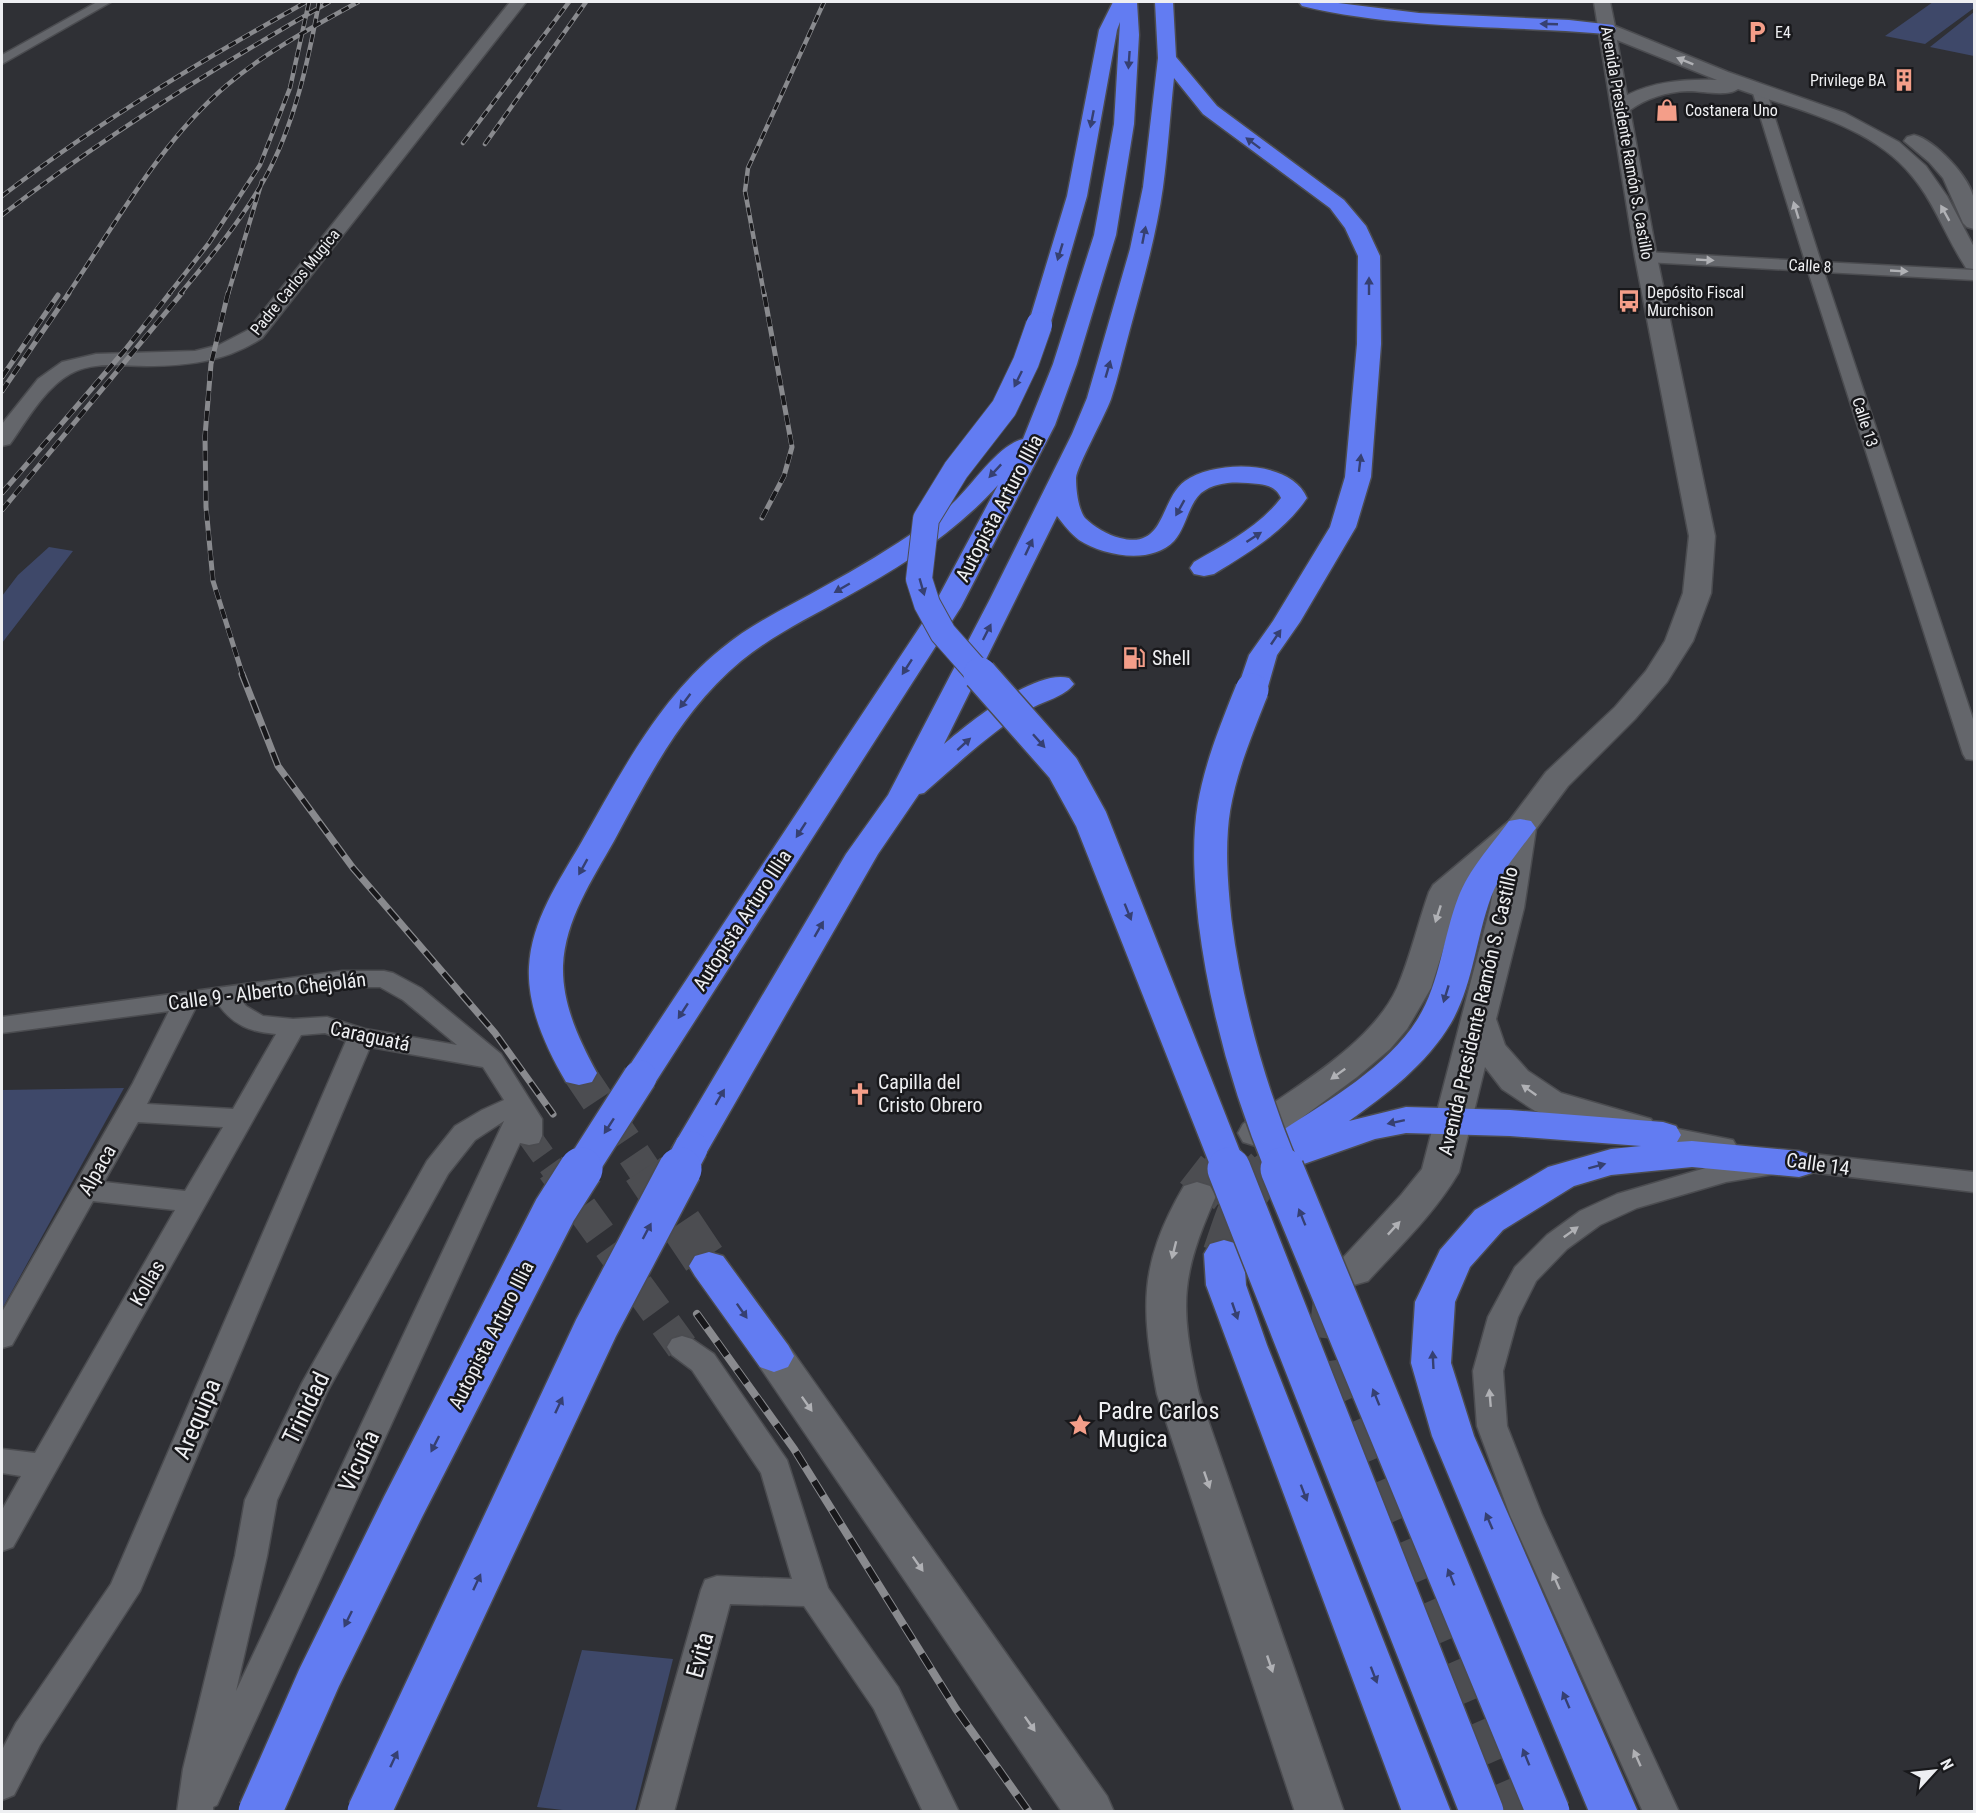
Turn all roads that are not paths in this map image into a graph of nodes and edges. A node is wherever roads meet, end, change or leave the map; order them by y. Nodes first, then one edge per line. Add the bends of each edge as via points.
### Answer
1 (105, 2) edge
2 (518, 2) edge
3 (1121, 2) edge
4 (1128, 2) edge
5 (1164, 2) edge
6 (1308, 2) edge
7 (1603, 2) edge
8 (1607, 29) junction
9 (10, 39) dead end
10 (38, 40) junction
11 (1167, 58) junction
12 (2, 60) edge
13 (1759, 90) junction
14 (1620, 109) junction
15 (1974, 223) edge
16 (1646, 257) junction
17 (1974, 263) edge
18 (1814, 266) junction
19 (1974, 275) edge
20 (1039, 433) junction
21 (2, 439) edge
22 (1063, 474) junction
23 (1204, 568) dead end
24 (1059, 684) dead end
25 (1974, 754) edge
26 (903, 795) junction
27 (1520, 828) junction
28 (225, 994) junction
29 (187, 1000) junction
30 (1478, 1017) junction
31 (2, 1025) edge
32 (293, 1027) junction
33 (361, 1037) junction
34 (492, 1060) junction
35 (579, 1072) tunnel mouth
36 (130, 1112) junction
37 (523, 1117) junction
38 (241, 1119) junction
39 (1455, 1120) junction
40 (1256, 1132) tunnel mouth
41 (1663, 1135) junction
42 (1799, 1164) junction
43 (1974, 1182) edge
44 (85, 1191) junction
45 (1197, 1196) tunnel mouth
46 (193, 1202) junction
47 (1224, 1254) tunnel mouth
48 (709, 1266) tunnel mouth
49 (1354, 1271) tunnel mouth
50 (2, 1337) edge
51 (682, 1347) tunnel mouth
52 (774, 1356) joint
53 (2, 1461) edge
54 (43, 1466) junction
55 (2, 1538) edge
56 (813, 1593) junction
57 (200, 1769) joint
58 (2, 1784) edge
59 (196, 1812) edge
60 (260, 1812) edge
61 (369, 1812) edge
62 (656, 1812) edge
63 (941, 1812) edge
64 (1090, 1812) edge
65 (1320, 1812) edge
66 (1427, 1812) edge
67 (1482, 1812) edge
68 (1548, 1812) edge
69 (1614, 1812) edge
70 (1661, 1812) edge

1 - 10 street
2 - 21 street, Padre Carlos Mugica via 255,334 236,346 200,356 172,360 102,359 70,366 54,375
3 -> 67 highway, bridge via 1108,30 1077,196 1039,325 1004,408 951,478 926,519 919,579 927,604 944,633 1063,768 1091,819
4 -> 20 highway, Autopista Arturo Illia via 1130,35 1124,124 1105,235
5 - 11 highway, Autopista Arturo Illia
8 -> 6 highway via 1402,18
7 - 8 main road, Avenida Presidente Ramón S. Castillo
7 - 15 main road via 1628,21 1659,36 1907,137 1943,163 1956,179
13 -> 8 main road
8 - 14 main road, Avenida Presidente Ramón S. Castillo
9 - 10 street
10 - 12 street
22 -> 11 highway, Autopista Arturo Illia via 1099,398 1141,249 1153,187
68 -> 11 highway, bridge via 1275,1152 1240,1054 1217,933 1212,824 1221,778 1263,655 1342,527 1358,477 1369,344 1369,256 1355,226 1337,204 1210,110
13 - 14 main road via 1683,87 1643,95
17 -> 13 main road via 1927,179 1908,159 1853,125
18 -> 13 street, Calle 13
14 - 16 main road, Avenida Presidente Ramón S. Castillo
16 -> 18 street, Calle 8
16 - 27 main road, Avenida Presidente Ramón S. Castillo via 1701,536 1697,593 1679,642 1658,676 1592,747 1557,778
18 -> 19 street, Calle 8
18 - 25 street, Calle 13
20 -> 35 highway via 1004,462 945,523 730,656 690,694 632,778 566,900 550,946 546,964 550,1002 566,1051
20 -> 60 highway, Autopista Arturo Illia, bridge via 947,606 555,1210 319,1678
23 -> 22 highway via 1284,514 1294,498 1283,482 1268,477 1220,475 1191,489 1165,535 1154,544 1138,547 1110,545 1082,531 1070,514
26 -> 22 highway, Autopista Arturo Illia
26 -> 24 highway via 984,727 1020,702
61 -> 26 highway, Autopista Arturo Illia, bridge via 596,1328 691,1148 862,854
27 - 30 main road, Avenida Presidente Ramón S. Castillo via 1507,908
27 - 39 highway via 1475,894 1443,1004 1433,1024 1393,1067 1298,1145 1406,1120
27 -> 40 main road, Avenida Presidente Ramón S. Castillo via 1445,892 1414,988 1378,1041
28 - 29 street, Calle 9 - Alberto Chejolán
28 - 32 street, Caraguatá via 237,1012 257,1024
28 - 34 street, Calle 9 - Alberto Chejolán via 342,979 384,979 412,994
29 - 31 street, Calle 9 - Alberto Chejolán
29 - 36 street, Alpaca
30 - 39 main road, Avenida Presidente Ramón S. Castillo
41 -> 30 main road via 1548,1102 1515,1080 1490,1049
32 - 33 street, Caraguatá via 327,1025
32 - 38 street, Kollas
33 - 34 street, Caraguatá
33 - 58 street, Arequipa via 124,1592 28,1734
34 - 37 street, Calle 9 - Alberto Chejolán
36 - 38 street
36 - 44 street, Alpaca
37 - 57 street, Trinidad via 491,1116 465,1133 437,1168 302,1413 261,1500
37 - 59 street, Vicuña
38 - 46 street, Kollas
39 - 41 highway
49 -> 39 main road, Avenida Presidente Ramón S. Castillo via 1440,1172
41 - 42 street, Calle 14
42 - 43 street, Calle 14
69 -> 42 highway via 1453,1436 1431,1363 1435,1302 1454,1260 1489,1220 1561,1176 1611,1162 1692,1154
70 -> 42 street via 1526,1515 1492,1426 1488,1371 1503,1317 1525,1274 1557,1242 1590,1218 1627,1201 1726,1172
44 - 46 street
44 - 50 street, Alpaca
45 -> 65 main road via 1176,1241 1166,1285 1167,1339 1178,1394
46 - 54 street, Kollas
47 -> 66 highway via 1226,1285 1247,1345
48 -> 52 highway
51 - 56 street via 704,1362 776,1469
52 -> 64 main road
53 - 54 street
54 - 55 street, Kollas
56 - 62 street, Evita via 717,1590
56 - 63 street via 886,1698
57 - 59 street, Vicuña

